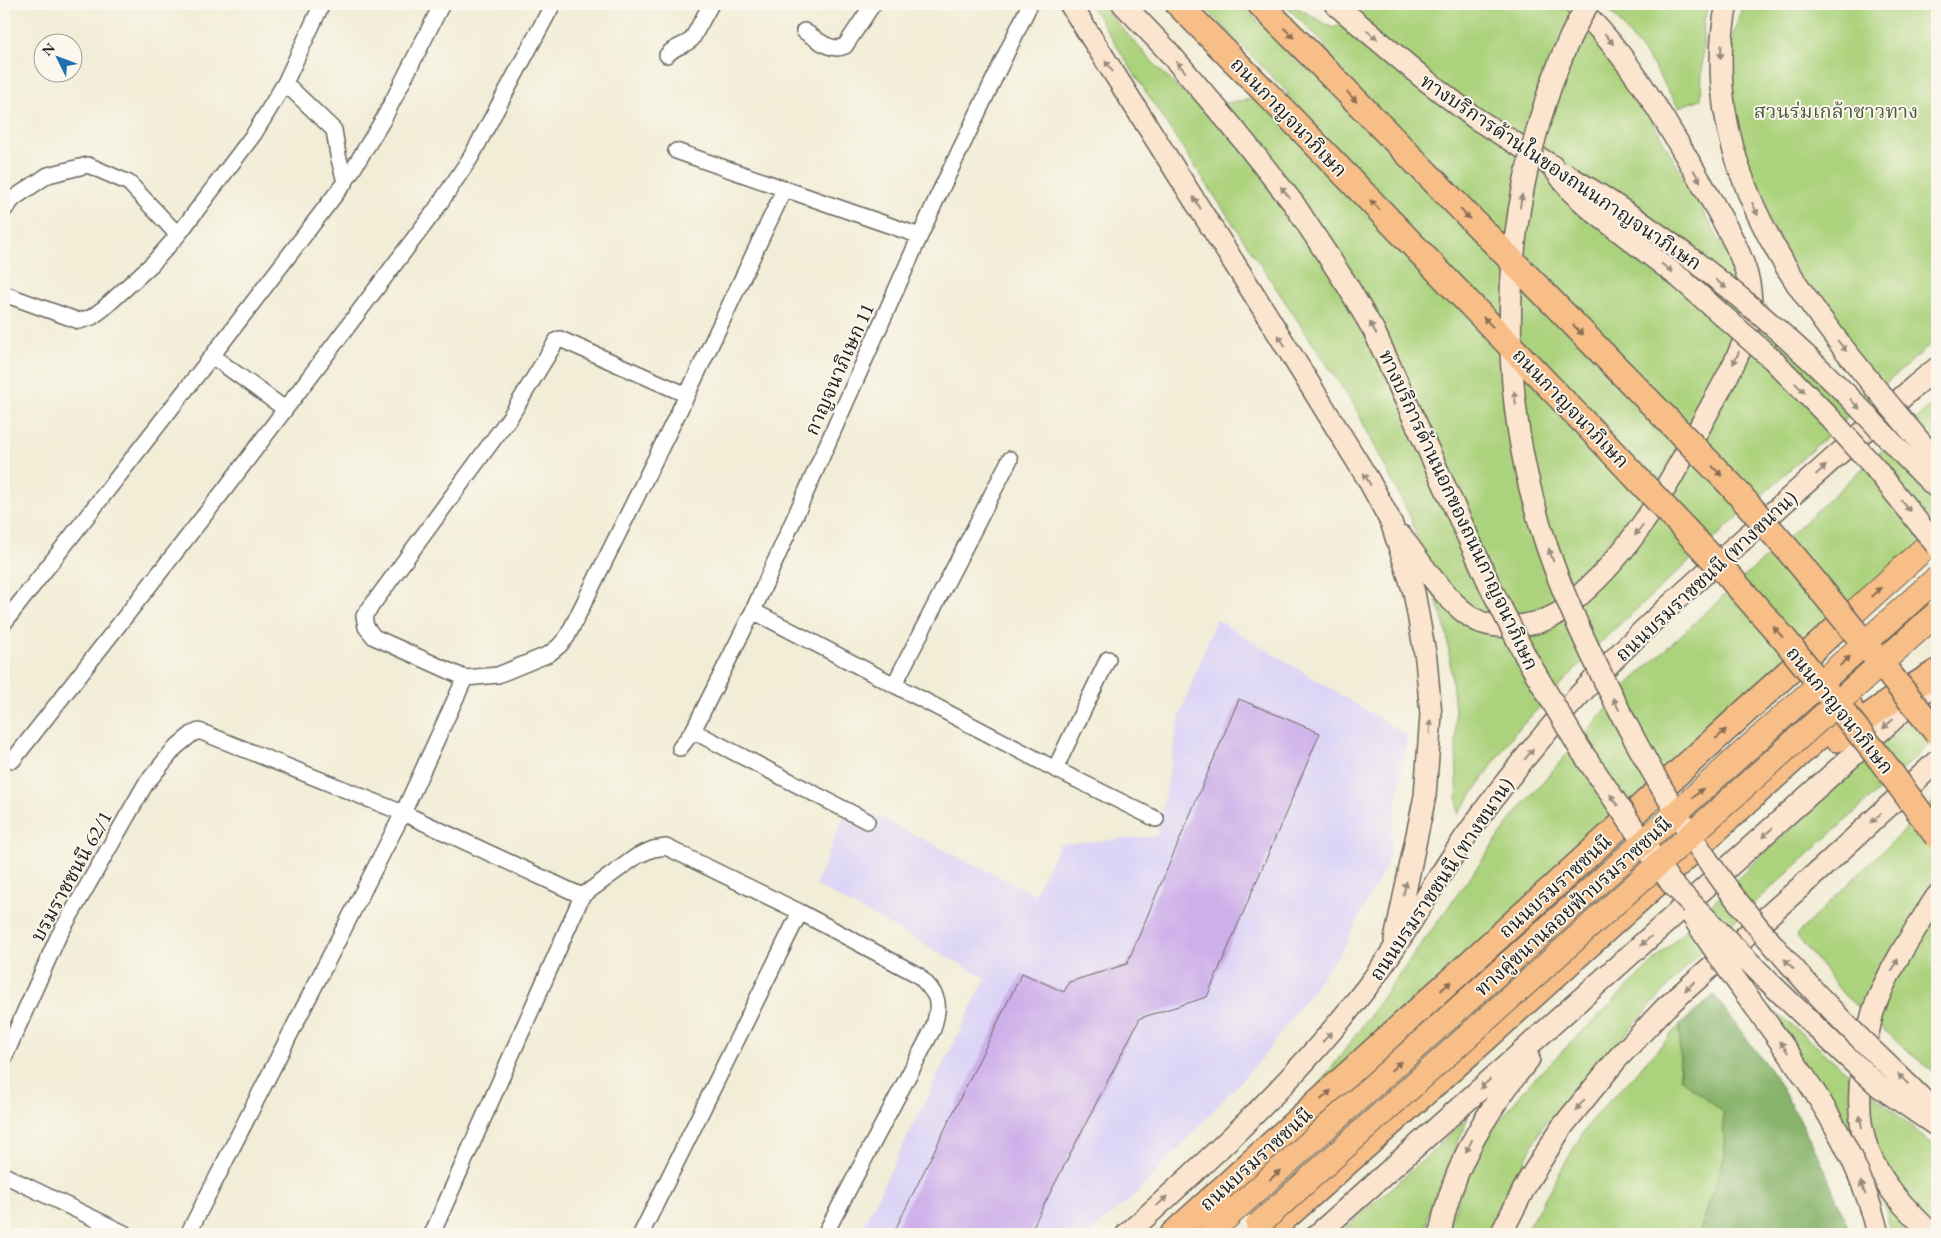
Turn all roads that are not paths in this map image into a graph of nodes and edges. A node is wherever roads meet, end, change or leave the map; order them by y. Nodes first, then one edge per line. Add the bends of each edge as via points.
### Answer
1 (322, 4) edge
2 (442, 4) edge
3 (553, 4) edge
4 (711, 4) edge
5 (873, 4) edge
6 (1030, 4) edge
7 (1070, 4) edge
8 (1123, 4) edge
9 (1178, 4) edge
10 (1260, 4) edge
11 (1335, 4) edge
12 (1576, 4) edge
13 (1588, 4) edge
14 (1727, 4) edge
15 (804, 32) dead end
16 (667, 55) dead end
17 (284, 83) junction
18 (676, 151) dead end
19 (1552, 166) junction
20 (345, 182) junction
21 (784, 190) junction
22 (4, 210) edge
23 (178, 236) junction
24 (920, 236) junction
25 (4, 294) edge
26 (212, 356) junction
27 (1937, 368) edge
28 (686, 395) junction
29 (285, 409) junction
30 (1010, 459) dead end
31 (1937, 466) edge
32 (1937, 488) edge
33 (1390, 522) junction
34 (1937, 537) edge
35 (1937, 546) edge
36 (1937, 578) edge
37 (752, 611) junction
38 (1937, 613) edge
39 (4, 623) edge
40 (1840, 625) joint
41 (1937, 628) edge
42 (1108, 659) dead end
43 (1937, 672) edge
44 (1883, 677) joint
45 (465, 678) junction
46 (1937, 680) edge
47 (894, 685) junction
48 (693, 731) junction
49 (1937, 734) edge
50 (680, 748) dead end
51 (13, 760) dead end
52 (1937, 762) edge
53 (1055, 769) junction
54 (1748, 800) junction
55 (403, 813) junction
56 (1156, 819) dead end
57 (867, 821) dead end
58 (1937, 836) edge
59 (1671, 883) junction
60 (582, 896) junction
61 (1937, 896) edge
62 (800, 912) junction
63 (1393, 953) junction
64 (1570, 1008) junction
65 (4, 1058) edge
66 (1937, 1114) edge
67 (1937, 1126) edge
68 (4, 1175) edge
69 (126, 1234) edge
70 (188, 1234) edge
71 (432, 1234) edge
72 (641, 1234) edge
73 (825, 1234) edge
74 (1126, 1234) edge
75 (1173, 1234) edge
76 (1209, 1234) edge
77 (1248, 1234) edge
78 (1266, 1234) edge
79 (1318, 1234) edge
80 (1440, 1234) edge
81 (1501, 1234) edge
82 (1878, 1234) edge
83 (1932, 1234) edge

1 - 17 street
2 - 20 street via 383,120
3 - 29 street via 471,157 434,212
4 - 16 street via 692,39 673,48
5 - 15 street via 845,46 839,49
6 - 24 street, กาญจนาภิเษก 11
33 -> 7 main road via 1368,479
59 -> 8 main road, ทางบริการด้านนอกของถนนกาญจนาภิเษก, bridge via 1580,749 1526,656 1493,592 1374,331 1342,278 1294,204 1231,125
58 -> 9 highway, ถนนกาญจนาภิเษก, bridge via 1882,761 1728,574
10 -> 49 highway, bridge via 1730,484 1815,582
11 -> 19 main road, ทางบริการด้านในของถนนกาญจนาภิเษก via 1475,118
12 -> 33 main road via 1620,52 1724,222 1750,288 1750,318 1740,349 1644,524 1592,585 1559,613 1533,624 1502,626 1483,623 1468,615 1452,601
66 -> 13 main road, bridge via 1835,1014 1775,948 1702,850 1638,748 1599,672 1540,526 1527,474 1514,389 1511,332 1516,233 1523,187 1540,119 1560,62
14 -> 31 main road, bridge via 1720,66 1724,110 1733,150 1762,224 1786,268 1826,325
17 - 20 street via 334,130
17 - 23 street via 254,134
18 - 21 street
19 -> 32 main road, ทางบริการด้านในของถนนกาญจนาภิเษก, bridge via 1643,223 1741,300 1840,388
19 -> 35 main road, bridge via 1572,192 1593,211 1680,278 1772,359 1875,468
20 - 26 street
21 - 24 street
21 - 28 street
22 - 23 street via 14,198 48,175 88,165 129,183
23 - 25 street via 104,308 79,321
24 - 37 street, กาญจนาภิเษก 11
26 - 29 street
26 - 39 street
63 -> 27 main road, ถนนบรมราชชนนี (ทางขนาน) via 1451,858 1495,797 1586,689 1703,575
28 - 45 street via 567,637 549,654 498,675
28 - 45 street via 557,340 510,417 364,616 374,637
29 - 51 street
30 - 47 street
63 -> 33 main road via 1425,796 1431,715 1426,659 1414,592
40 -> 34 main road, ถนนบรมราชชนนี
76 -> 36 main road, ทางคู่ขนานลอยฟ้าบรมราชชนนี, bridge
37 - 47 street
37 - 48 street, กาญจนาภิเษก 11
38 - 77 main road, ทางคู่ขนานลอยฟ้าบรมราชชนนี, bridge
75 -> 40 highway, ถนนบรมราชชนนี
41 - 44 main road
42 - 53 street
43 - 54 highway
44 - 54 highway
45 - 55 street
46 -> 64 main road
47 - 53 street
48 - 50 street, กาญจนาภิเษก 11
48 - 57 street
52 -> 81 main road via 1665,1008 1617,1059 1562,1127 1528,1180
53 - 56 street
54 - 78 highway
55 - 60 street
55 - 65 street, บรมราชชนนี 62/1 via 200,731 192,734 175,748 144,785 58,937
55 - 70 street
59 - 67 main road, ทางบริการด้านนอกของถนนกาญจนาภิเษก, bridge via 1842,1052 1880,1086
82 -> 59 main road, bridge via 1860,1179 1826,1112 1802,1072 1709,944
60 - 62 street via 637,856 666,847
60 - 71 street
83 -> 61 main road via 1896,1197 1877,1169 1860,1122 1859,1091 1873,1012 1896,963
62 - 72 street
62 - 73 street via 918,975 936,997 939,1010 933,1029
74 -> 63 main road, ถนนบรมราชชนนี (ทางขนาน) via 1299,1069
64 -> 79 main road
64 -> 80 main road via 1504,1090 1478,1130 1454,1181
68 - 69 street

